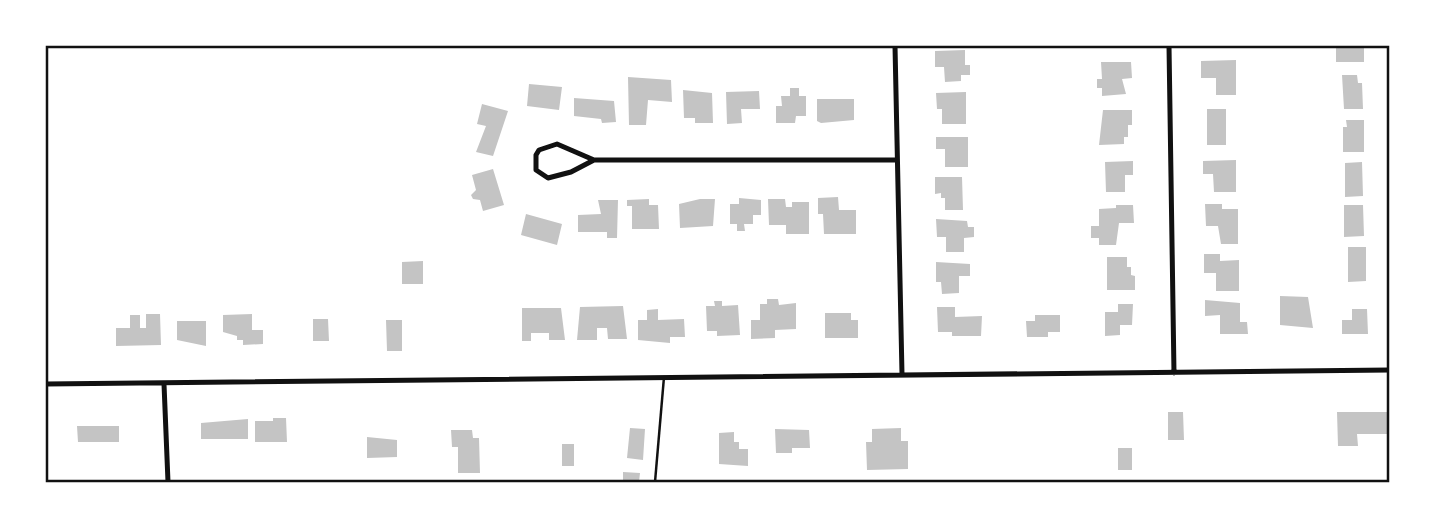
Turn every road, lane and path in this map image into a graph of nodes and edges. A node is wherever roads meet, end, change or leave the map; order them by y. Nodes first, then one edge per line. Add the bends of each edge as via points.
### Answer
1 (895, 46) edge
2 (1169, 46) edge
3 (594, 160) junction
4 (896, 160) junction
5 (1390, 370) edge
6 (1174, 373) junction
7 (902, 374) junction
8 (664, 377) junction
9 (46, 384) edge
10 (164, 384) junction
11 (168, 482) edge
12 (656, 482) edge

1 - 4 street
2 - 6 street
3 - 3 street via 556,144 539,150 535,163 536,170 548,178
3 - 4 street
4 - 7 street
5 - 6 street
6 - 7 street
7 - 8 street
8 - 10 street
8 - 12 lane
9 - 10 street
10 - 11 street

